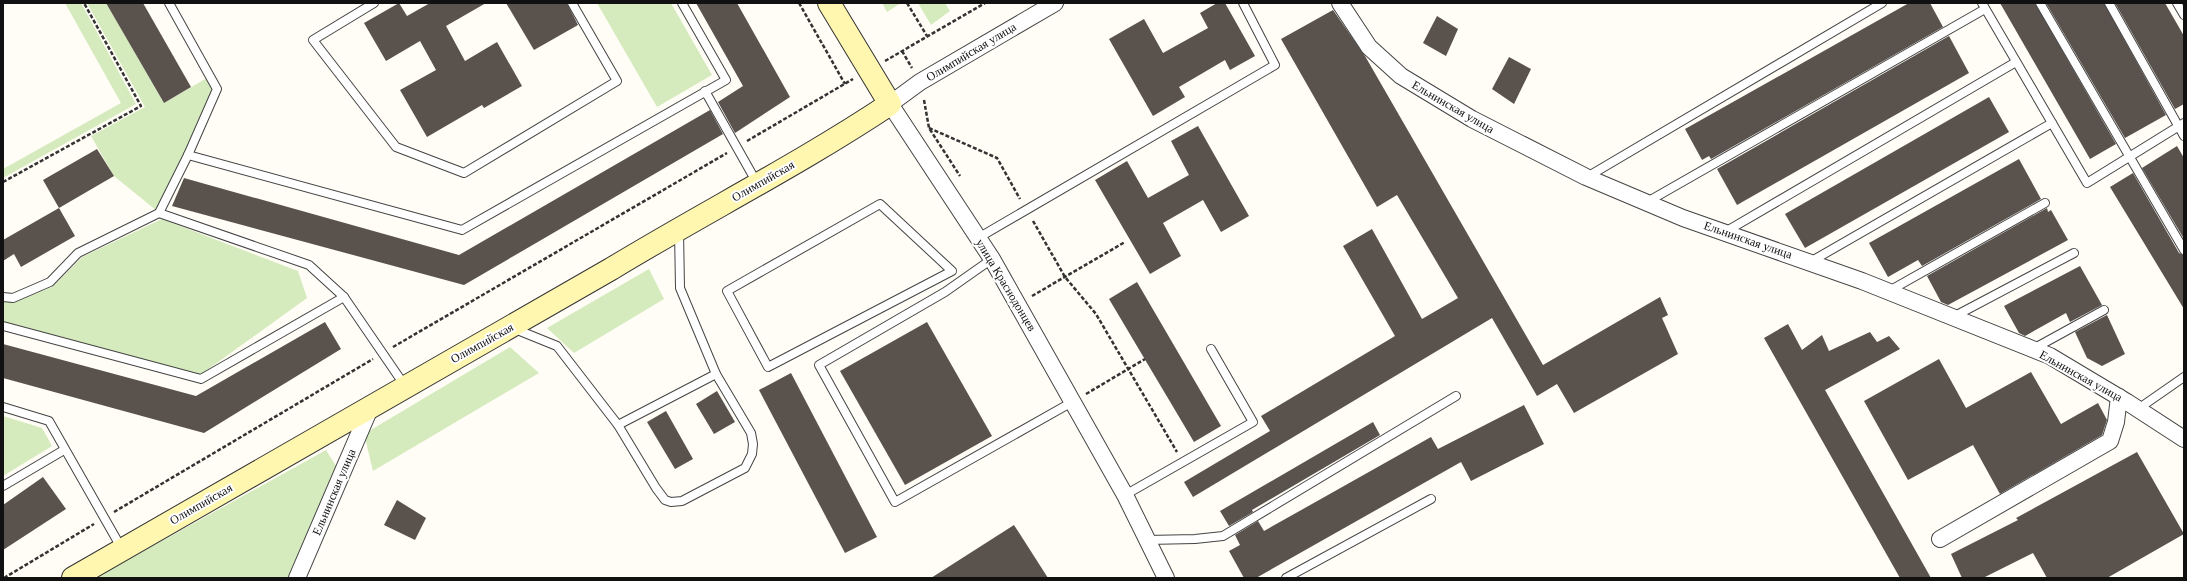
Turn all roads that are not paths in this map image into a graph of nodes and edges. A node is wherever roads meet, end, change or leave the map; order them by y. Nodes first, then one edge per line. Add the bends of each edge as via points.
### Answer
1 (169, 3) edge
2 (374, 3) edge
3 (572, 3) edge
4 (682, 3) edge
5 (829, 3) edge
6 (1055, 3) edge
7 (1243, 3) edge
8 (1340, 3) edge
9 (1882, 3) edge
10 (2040, 3) edge
11 (2109, 3) edge
12 (2177, 3) edge
13 (1983, 6) edge
14 (2184, 15) edge
15 (2016, 62) junction
16 (706, 91) junction
17 (890, 104) junction
18 (2052, 123) junction
19 (2181, 124) edge
20 (2184, 136) edge
21 (188, 155) junction
22 (2129, 157) junction
23 (1586, 177) junction
24 (758, 185) junction
25 (1647, 202) junction
26 (2045, 202) dead end
27 (159, 213) junction
28 (679, 228) junction
29 (1725, 232) junction
30 (978, 238) junction
31 (2184, 250) edge
32 (2074, 253) dead end
33 (992, 259) junction
34 (1810, 262) junction
35 (952, 271) joint
36 (1888, 292) junction
37 (3, 297) edge
38 (344, 297) junction
39 (2104, 310) dead end
40 (1952, 318) junction
41 (3, 326) edge
42 (510, 327) junction
43 (1211, 349) dead end
44 (2032, 349) junction
45 (716, 374) junction
46 (2184, 377) edge
47 (405, 386) junction
48 (1456, 396) dead end
49 (2119, 397) junction
50 (1074, 401) junction
51 (371, 406) junction
52 (3, 407) edge
53 (2138, 409) junction
54 (618, 425) junction
55 (2184, 439) edge
56 (64, 450) junction
57 (3, 486) edge
58 (1125, 495) junction
59 (1431, 499) dead end
60 (1940, 539) dead end
61 (1147, 540) junction
62 (122, 550) junction
63 (73, 578) edge
64 (297, 578) edge
65 (1166, 578) edge
66 (1286, 578) edge

1 - 21 lane via 217,89
2 - 3 lane via 313,40 396,148 464,173 616,81
4 - 16 lane via 726,80
5 - 17 main road, улица Краснодонцев
6 - 17 street, Олимпийская улица via 920,82
7 - 30 lane via 1275,65
8 - 23 street, Ельнинская улица via 1369,47 1401,76 1470,121
9 - 23 lane
10 - 22 lane
11 - 19 lane
12 - 14 lane
13 - 15 lane
13 - 25 lane
15 - 18 lane
15 - 29 lane
16 - 21 lane via 462,230
16 - 24 lane
17 - 24 main road, Олимпийская
17 - 30 street, улица Краснодонцев
18 - 22 lane via 2087,184
18 - 34 lane
19 - 20 lane
19 - 22 lane
21 - 27 lane
22 - 31 lane
23 - 25 street, Ельнинская улица
24 - 28 main road, Олимпийская
25 - 29 street, Ельнинская улица
26 - 36 lane
27 - 37 lane via 78,253 50,282 13,298
27 - 38 lane via 309,265
28 - 42 main road, Олимпийская
28 - 45 lane via 680,288
29 - 34 street, Ельнинская улица
30 - 33 street, улица Краснодонцев
32 - 40 lane
33 - 50 street, улица Краснодонцев
33 - 50 lane via 945,292 818,366 895,502
34 - 36 street, Ельнинская улица
35 - 35 lane via 880,204 727,291 768,367
36 - 40 street, Ельнинская улица
38 - 41 lane via 201,380
38 - 47 lane
39 - 44 lane
40 - 44 street, Ельнинская улица
42 - 47 main road, Олимпийская
42 - 54 lane via 557,346
43 - 58 lane via 1253,422
44 - 49 street, Ельнинская улица via 2050,356
45 - 54 lane
45 - 54 lane via 751,433 752,454 745,468 738,472 682,501 665,500
46 - 53 lane
47 - 51 main road, Олимпийская
48 - 61 lane via 1223,536
49 - 53 street, Ельнинская улица
49 - 60 street via 2116,422 2110,441
50 - 58 street, улица Краснодонцев
51 - 62 main road, Олимпийская
51 - 64 street, Ельнинская улица
52 - 56 lane via 49,421
53 - 55 street, Ельнинская улица
56 - 57 lane
56 - 62 lane
58 - 61 street, улица Краснодонцев
59 - 66 lane
61 - 65 street, улица Краснодонцев
62 - 63 main road, Олимпийская

